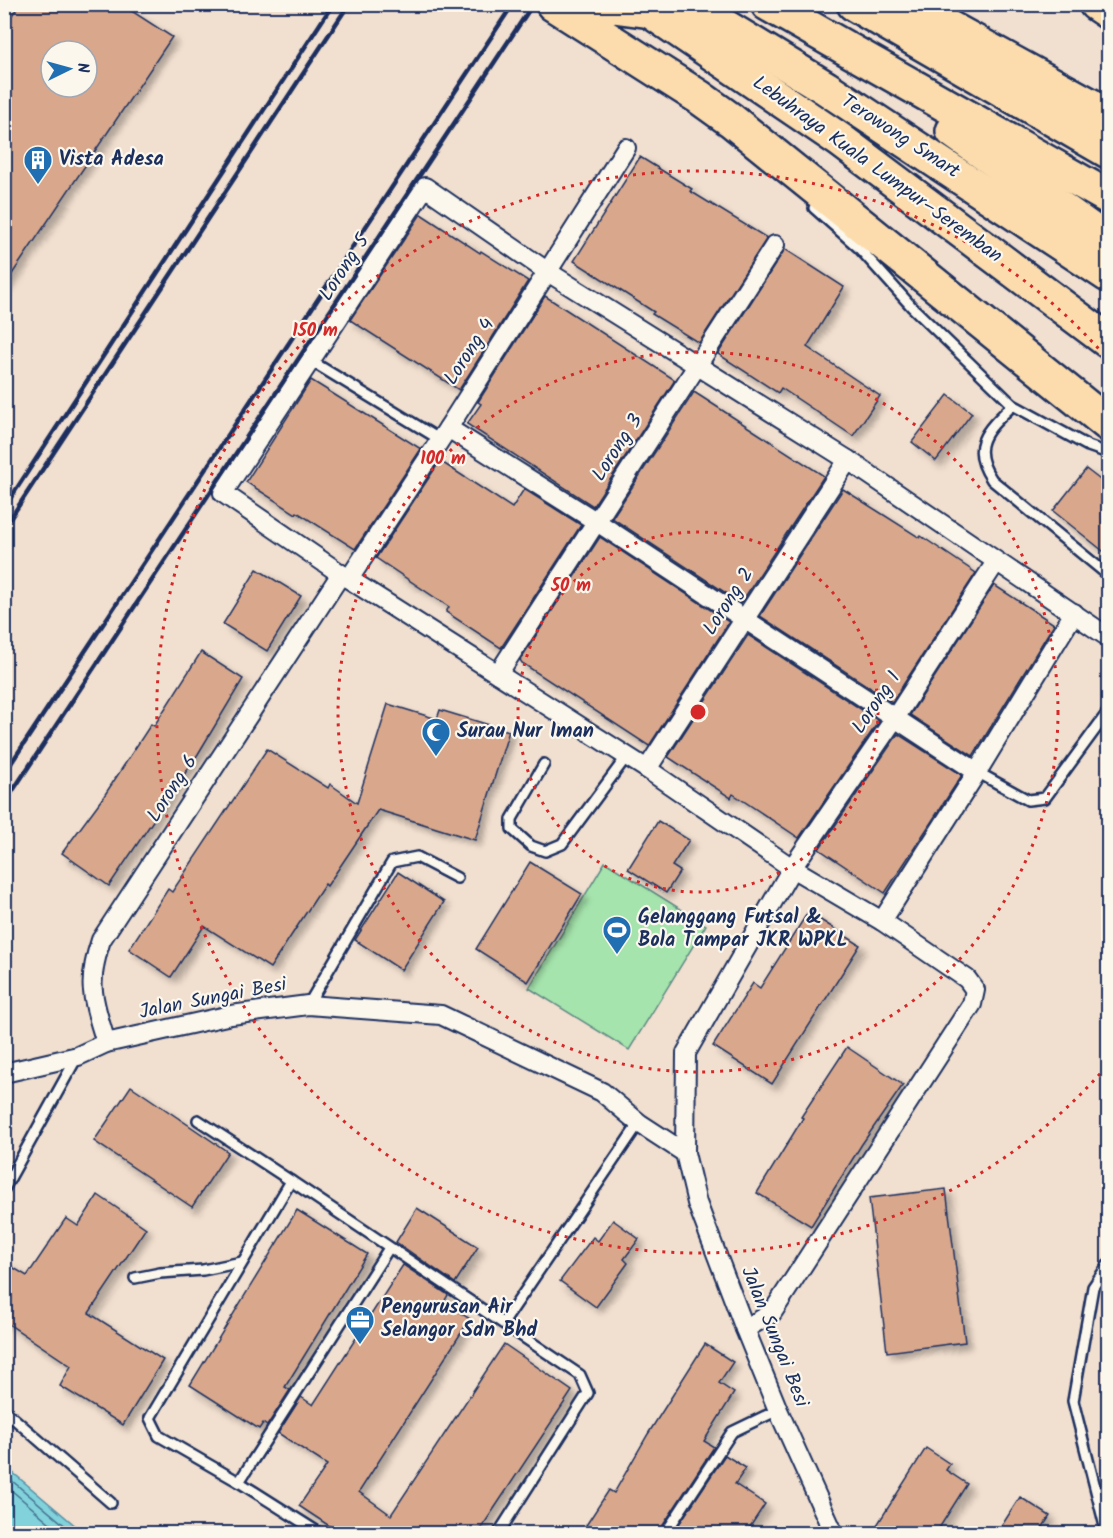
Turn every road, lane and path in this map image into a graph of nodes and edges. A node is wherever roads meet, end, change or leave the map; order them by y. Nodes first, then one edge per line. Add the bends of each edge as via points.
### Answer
1 (553, 4) edge
2 (598, 4) edge
3 (688, 4) edge
4 (768, 4) edge
5 (854, 4) edge
6 (906, 4) edge
7 (1096, 4) edge
8 (646, 8) edge
9 (1108, 12) edge
10 (828, 40) junction
11 (1108, 115) edge
12 (731, 120) junction
13 (626, 148) dead end
14 (1108, 151) edge
15 (768, 164) dead end
16 (1108, 197) edge
17 (808, 202) dead end
18 (1108, 242) edge
19 (775, 245) dead end
20 (548, 272) junction
21 (1108, 275) edge
22 (1108, 341) edge
23 (310, 361) junction
24 (698, 366) junction
25 (1013, 405) junction
26 (1108, 424) edge
27 (444, 434) junction
28 (1108, 453) edge
29 (848, 460) junction
30 (597, 522) junction
31 (996, 562) junction
32 (1108, 575) edge
33 (345, 576) junction
34 (1074, 613) junction
35 (745, 619) junction
36 (1108, 637) edge
37 (498, 674) junction
38 (1108, 712) edge
39 (895, 717) junction
40 (627, 756) junction
41 (544, 764) dead end
42 (647, 769) junction
43 (977, 772) junction
44 (792, 868) junction
45 (457, 878) dead end
46 (882, 921) junction
47 (308, 1005) junction
48 (106, 1043) junction
49 (78, 1056) junction
50 (4, 1074) edge
51 (198, 1120) dead end
52 (639, 1123) junction
53 (685, 1153) junction
54 (291, 1181) junction
55 (4, 1189) edge
56 (388, 1248) junction
57 (242, 1262) junction
58 (1108, 1265) edge
59 (135, 1278) dead end
60 (504, 1322) junction
61 (745, 1329) junction
62 (4, 1410) edge
63 (778, 1410) junction
64 (239, 1482) junction
65 (111, 1503) dead end
66 (321, 1533) edge
67 (498, 1533) edge
68 (665, 1533) edge
69 (834, 1533) edge
70 (1107, 1533) edge

1 - 12 highway
2 - 8 highway
3 - 21 highway, Terowong Smart via 826,88
4 - 10 highway
5 - 14 highway
6 - 11 highway
7 - 9 highway
8 - 22 highway, Lebuhraya Kuala Lumpur–Seremban via 840,140
10 - 16 highway
10 - 18 highway, Terowong Smart
12 - 15 lane
12 - 26 highway
13 - 20 street, Lorong 4
17 - 25 lane via 859,248 912,307
19 - 24 street, Lorong 3
20 - 23 street, Lorong 5 via 425,187
20 - 24 street
20 - 27 street, Lorong 4
23 - 27 lane
23 - 33 street, Lorong 5 via 223,493
24 - 29 street
24 - 30 street, Lorong 3
25 - 28 lane
25 - 32 lane via 987,430 981,454 984,468 992,480
27 - 30 street
27 - 33 street, Lorong 4
29 - 31 street
29 - 35 street, Lorong 2
30 - 35 street
30 - 37 street, Lorong 3
31 - 34 street
31 - 39 street, Lorong 1
33 - 37 street
33 - 48 street, Lorong 6 via 101,940 93,966 92,994
34 - 36 street
34 - 43 street
35 - 39 street
35 - 42 street, Lorong 2
37 - 40 street
38 - 43 lane via 1046,798 1028,800
39 - 43 street
39 - 44 street, Lorong 1
40 - 41 lane via 562,844 545,851 531,846 512,829 512,819
40 - 42 street
42 - 44 street
43 - 46 street
44 - 46 street
44 - 53 street, Jalan Sungai Besi via 686,1053
45 - 47 lane via 417,857 392,862
46 - 61 street via 967,979 975,990 972,1004 772,1313
47 - 48 street, Jalan Sungai Besi via 231,1015
47 - 52 street, Jalan Sungai Besi via 441,1015 602,1092
48 - 49 street, Jalan Sungai Besi
49 - 50 street, Jalan Sungai Besi
49 - 55 lane
51 - 54 lane
52 - 53 street, Jalan Sungai Besi
52 - 60 lane
53 - 61 street, Jalan Sungai Besi via 698,1203
54 - 56 lane
54 - 57 lane
56 - 60 lane
56 - 64 lane
57 - 59 lane
57 - 64 lane via 150,1418 159,1436
58 - 70 lane via 1093,1287 1073,1401
60 - 67 lane via 580,1375 588,1393
61 - 63 street, Jalan Sungai Besi
62 - 65 lane
63 - 68 lane via 732,1432
63 - 69 street, Jalan Sungai Besi
64 - 66 lane

